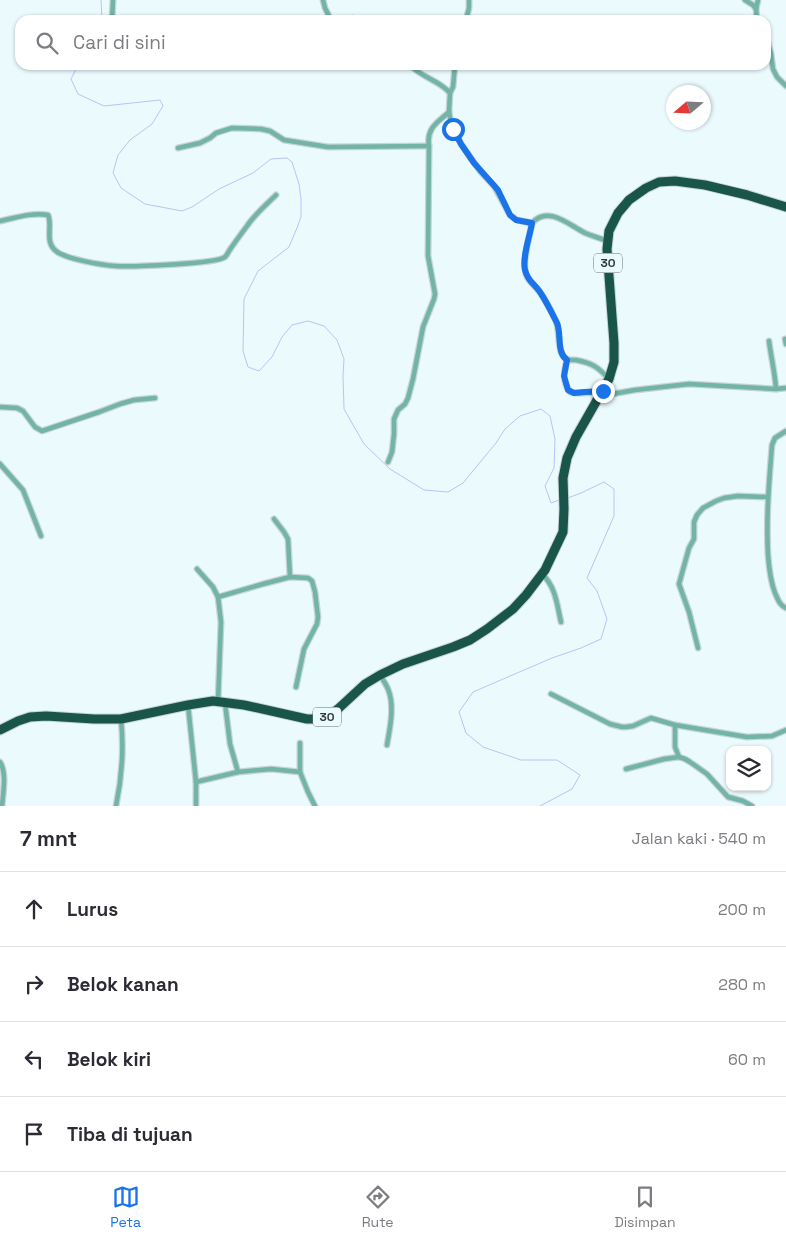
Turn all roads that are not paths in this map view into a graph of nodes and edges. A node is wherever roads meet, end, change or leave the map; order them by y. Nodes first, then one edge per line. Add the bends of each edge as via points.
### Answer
1 (113, 0) edge
2 (323, 0) edge
3 (469, 0) edge
4 (745, 0) edge
5 (758, 0) edge
6 (756, 9) junction
7 (112, 15) edge
8 (328, 15) edge
9 (467, 15) edge
10 (757, 15) edge
11 (771, 57) edge
12 (416, 70) edge
13 (455, 70) edge
14 (786, 86) edge
15 (450, 93) junction
16 (449, 112) junction
17 (429, 146) junction
18 (178, 148) dead end
19 (276, 195) dead end
20 (786, 208) edge
21 (0, 221) edge
22 (532, 223) junction
23 (608, 240) junction
24 (769, 341) dead end
25 (567, 360) junction
26 (609, 379) junction
27 (786, 388) edge
28 (776, 389) junction
29 (601, 394) junction
30 (155, 398) dead end
31 (0, 407) edge
32 (786, 432) edge
33 (388, 462) dead end
34 (0, 464) edge
35 (768, 497) junction
36 (274, 519) dead end
37 (41, 536) dead end
38 (197, 569) dead end
39 (542, 574) junction
40 (290, 578) junction
41 (218, 597) junction
42 (786, 608) edge
43 (561, 622) dead end
44 (698, 648) dead end
45 (380, 675) junction
46 (296, 687) dead end
47 (552, 694) dead end
48 (222, 702) junction
49 (188, 704) junction
50 (121, 719) junction
51 (675, 725) junction
52 (0, 730) edge
53 (786, 730) edge
54 (300, 742) dead end
55 (387, 745) dead end
56 (679, 757) junction
57 (0, 762) edge
58 (626, 769) dead end
59 (238, 772) junction
60 (300, 772) junction
61 (196, 782) junction
62 (2, 806) edge
63 (116, 806) edge
64 (196, 806) edge
65 (315, 806) edge
66 (752, 806) edge

1 - 7 street
2 - 8 street
3 - 9 street
4 - 6 street
5 - 6 street
6 - 10 street
11 - 14 street via 775,74
12 - 15 street
13 - 15 street
15 - 16 street
16 - 17 street via 429,131
16 - 22 street via 458,139 498,190 510,215 516,220
17 - 18 street via 328,147 284,140 261,129 232,128 200,143
17 - 33 street via 428,256 435,294 423,327 408,398 394,419 392,452
19 - 21 street via 248,223 225,257 194,264 115,266 73,258 56,252 52,246 48,215
20 - 23 highway, 30 via 705,185 675,180 659,182 642,190 623,206 611,226
22 - 23 street via 541,216 555,217
22 - 25 street via 525,272 556,320 561,352
23 - 26 highway, 30 via 615,350
24 - 28 street
25 - 26 street via 596,366
25 - 29 street via 564,376 570,392
26 - 29 highway, 30
27 - 28 street
28 - 29 street via 690,384
29 - 39 highway, 30 via 579,432 564,470 563,532
30 - 31 street via 120,404 46,431 35,427 18,408
32 - 35 street via 773,440
34 - 37 street via 23,490
35 - 42 street via 770,580 780,603
35 - 44 street via 724,498 703,508 697,515 694,539 679,584
36 - 40 street via 288,540
38 - 41 street
39 - 43 street via 554,590
39 - 45 highway, 30 via 513,608 470,640
40 - 41 street
40 - 46 street via 312,581 318,617 304,649
41 - 48 street
45 - 48 highway, 30 via 323,719 307,719
45 - 55 street via 390,693
47 - 51 street via 610,724 626,727 651,718
48 - 49 highway, 30
48 - 59 street
49 - 50 highway, 30
49 - 61 street
50 - 52 highway, 30 via 30,717
50 - 63 street via 122,766
51 - 53 street via 747,737 772,736
51 - 56 street via 675,747
54 - 60 street
56 - 58 street
56 - 66 street via 701,770 728,797
57 - 62 street via 4,768
59 - 60 street via 271,769
59 - 61 street
60 - 65 street
61 - 64 street

